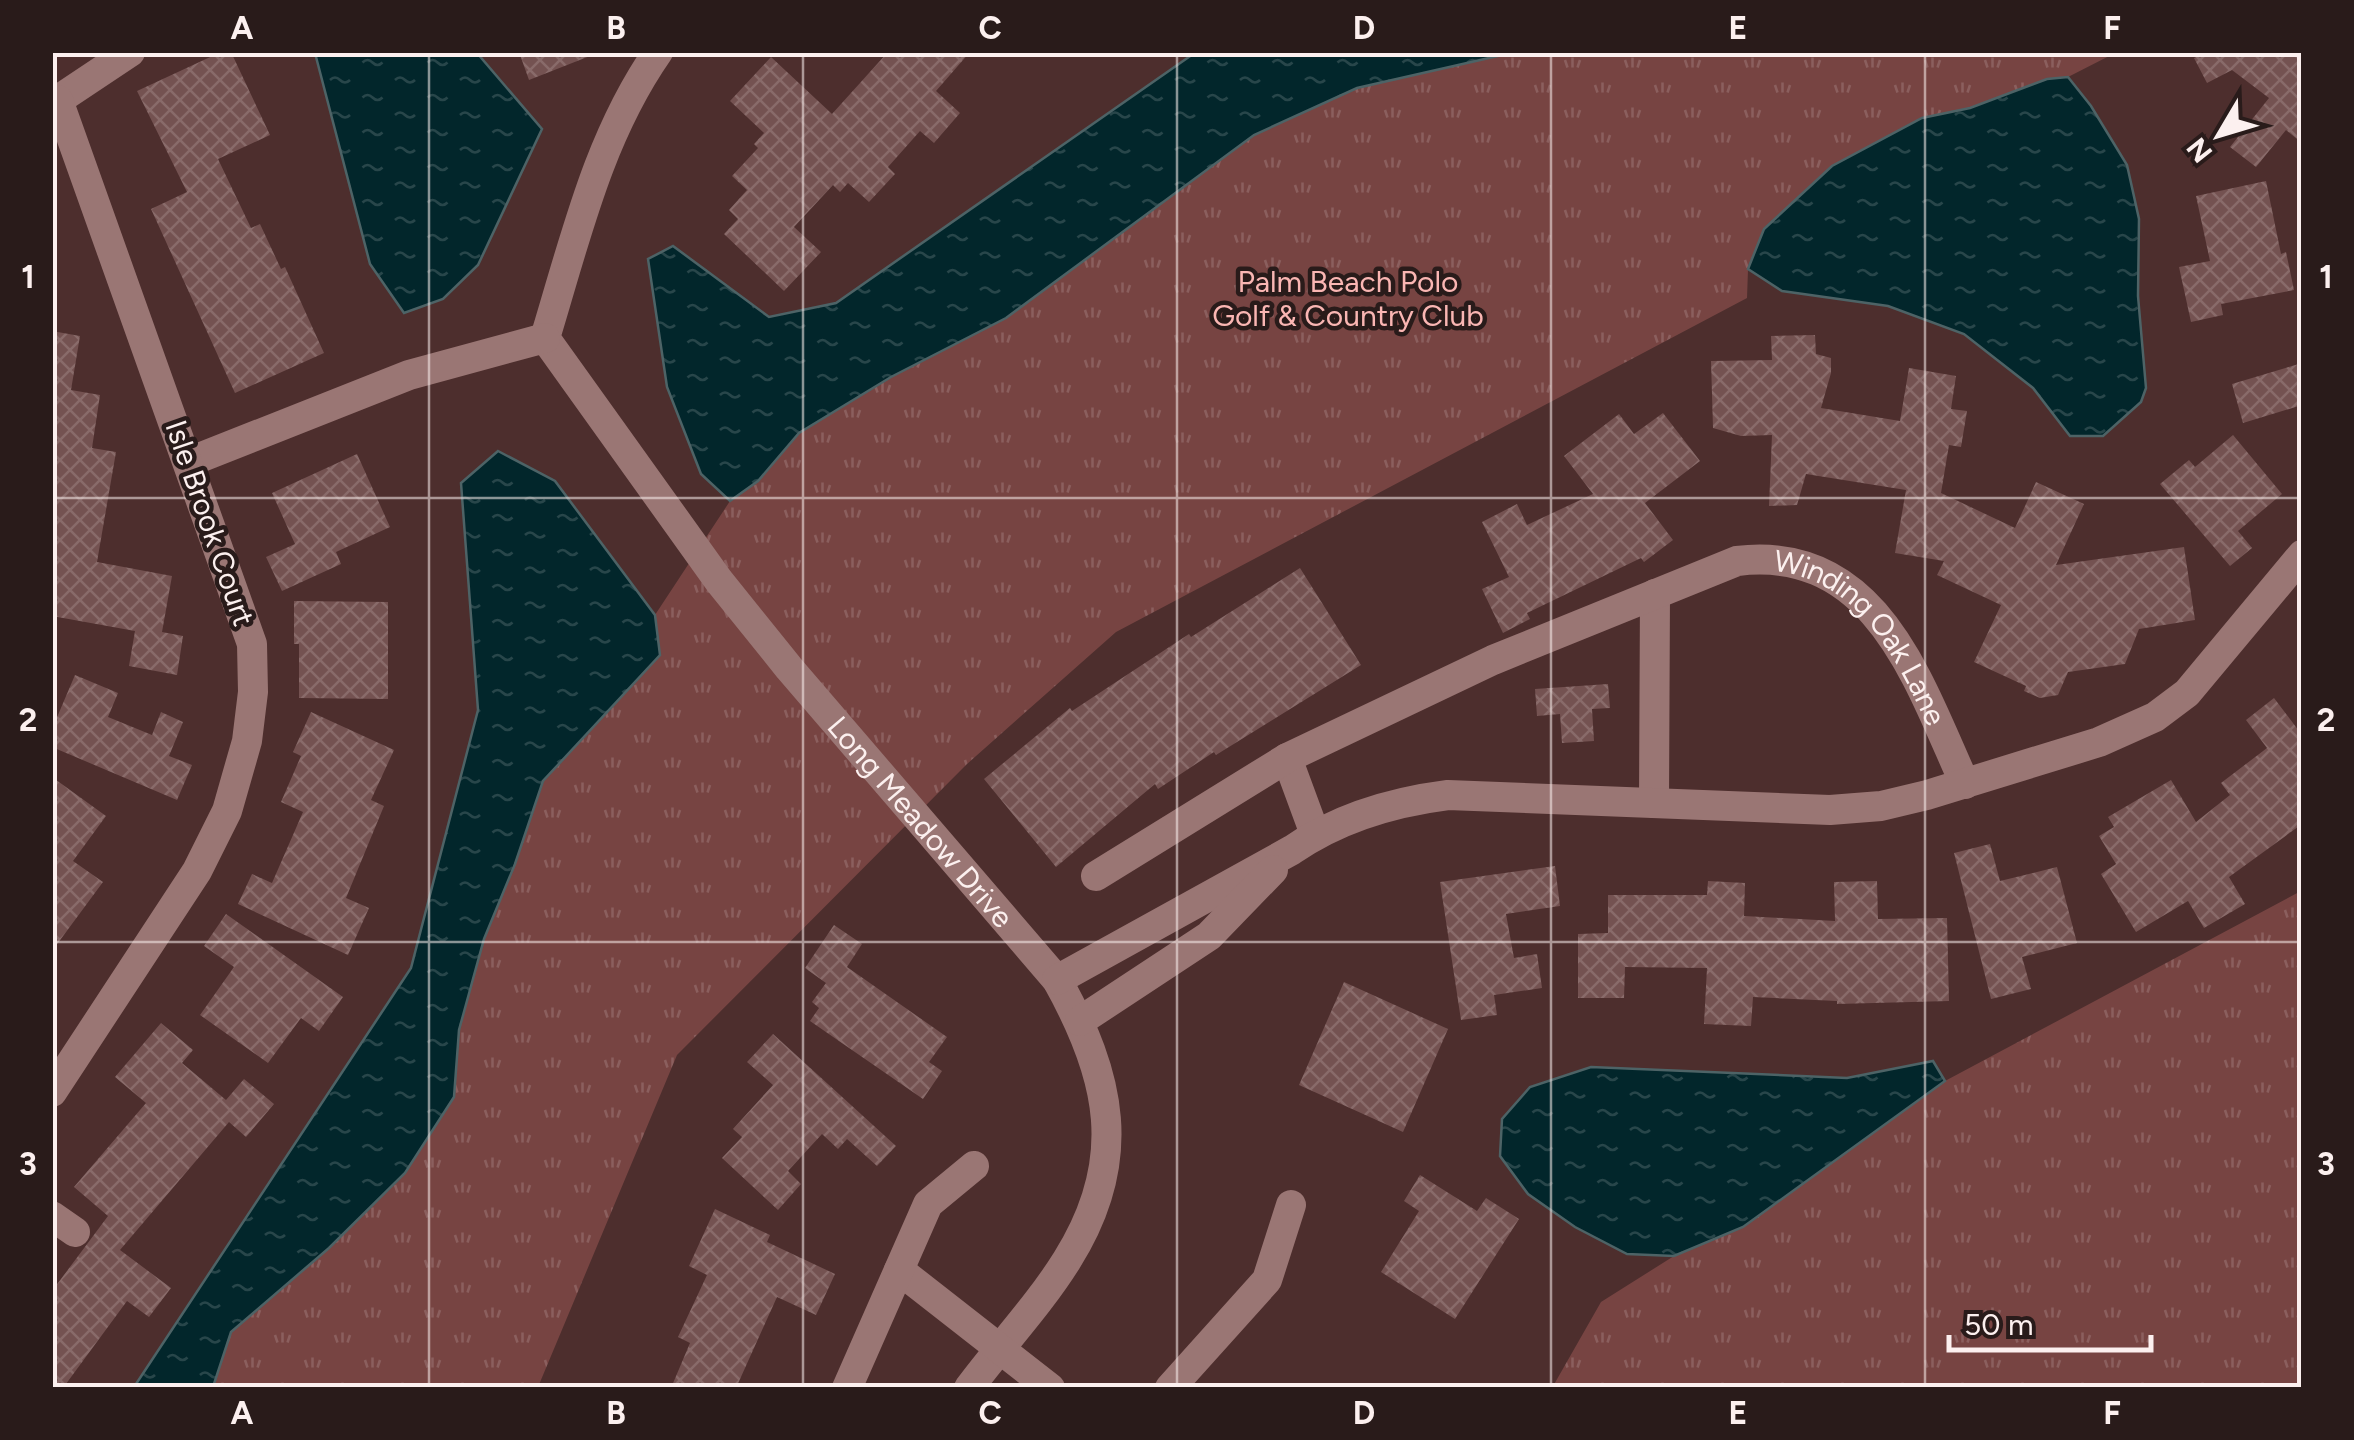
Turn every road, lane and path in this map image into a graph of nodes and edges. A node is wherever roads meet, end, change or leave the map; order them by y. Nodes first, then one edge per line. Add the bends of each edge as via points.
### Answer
1 (130, 52) edge
2 (658, 52) edge
3 (55, 102) edge
4 (544, 338) junction
5 (190, 462) junction
6 (2302, 555) edge
7 (1655, 594) junction
8 (1287, 758) junction
9 (1966, 784) junction
10 (1654, 803) junction
11 (1304, 842) junction
12 (1096, 876) dead end
13 (1057, 980) junction
14 (1080, 1021) junction
15 (52, 1092) edge
16 (974, 1166) dead end
17 (1291, 1205) dead end
18 (899, 1270) junction
19 (1000, 1346) junction
20 (847, 1388) edge
21 (970, 1388) edge
22 (1050, 1388) edge
23 (1170, 1388) edge

1 - 3 street, Isle Brook Court
2 - 4 street via 598,164
3 - 5 street, Isle Brook Court
4 - 5 street via 410,375
4 - 13 street, Long Meadow Drive via 719,581
5 - 15 street, Isle Brook Court via 252,644 242,764 197,871
6 - 9 street via 2187,693 2154,716 2100,742
7 - 8 street, Winding Oak Lane via 1493,660
7 - 9 street, Winding Oak Lane via 1756,559 1811,567 1844,583 1883,624
7 - 10 street
8 - 11 street
8 - 12 street, Winding Oak Lane
9 - 10 street via 1880,806 1830,810
10 - 11 street via 1448,795 1374,810
11 - 13 street
11 - 14 street via 1209,936
13 - 14 street, Long Meadow Drive
14 - 19 street, Long Meadow Drive via 1106,1112 1098,1190 1066,1262
16 - 18 street via 928,1204
17 - 23 street via 1267,1280
18 - 19 street
18 - 20 street
19 - 21 street, Long Meadow Drive
19 - 22 street

